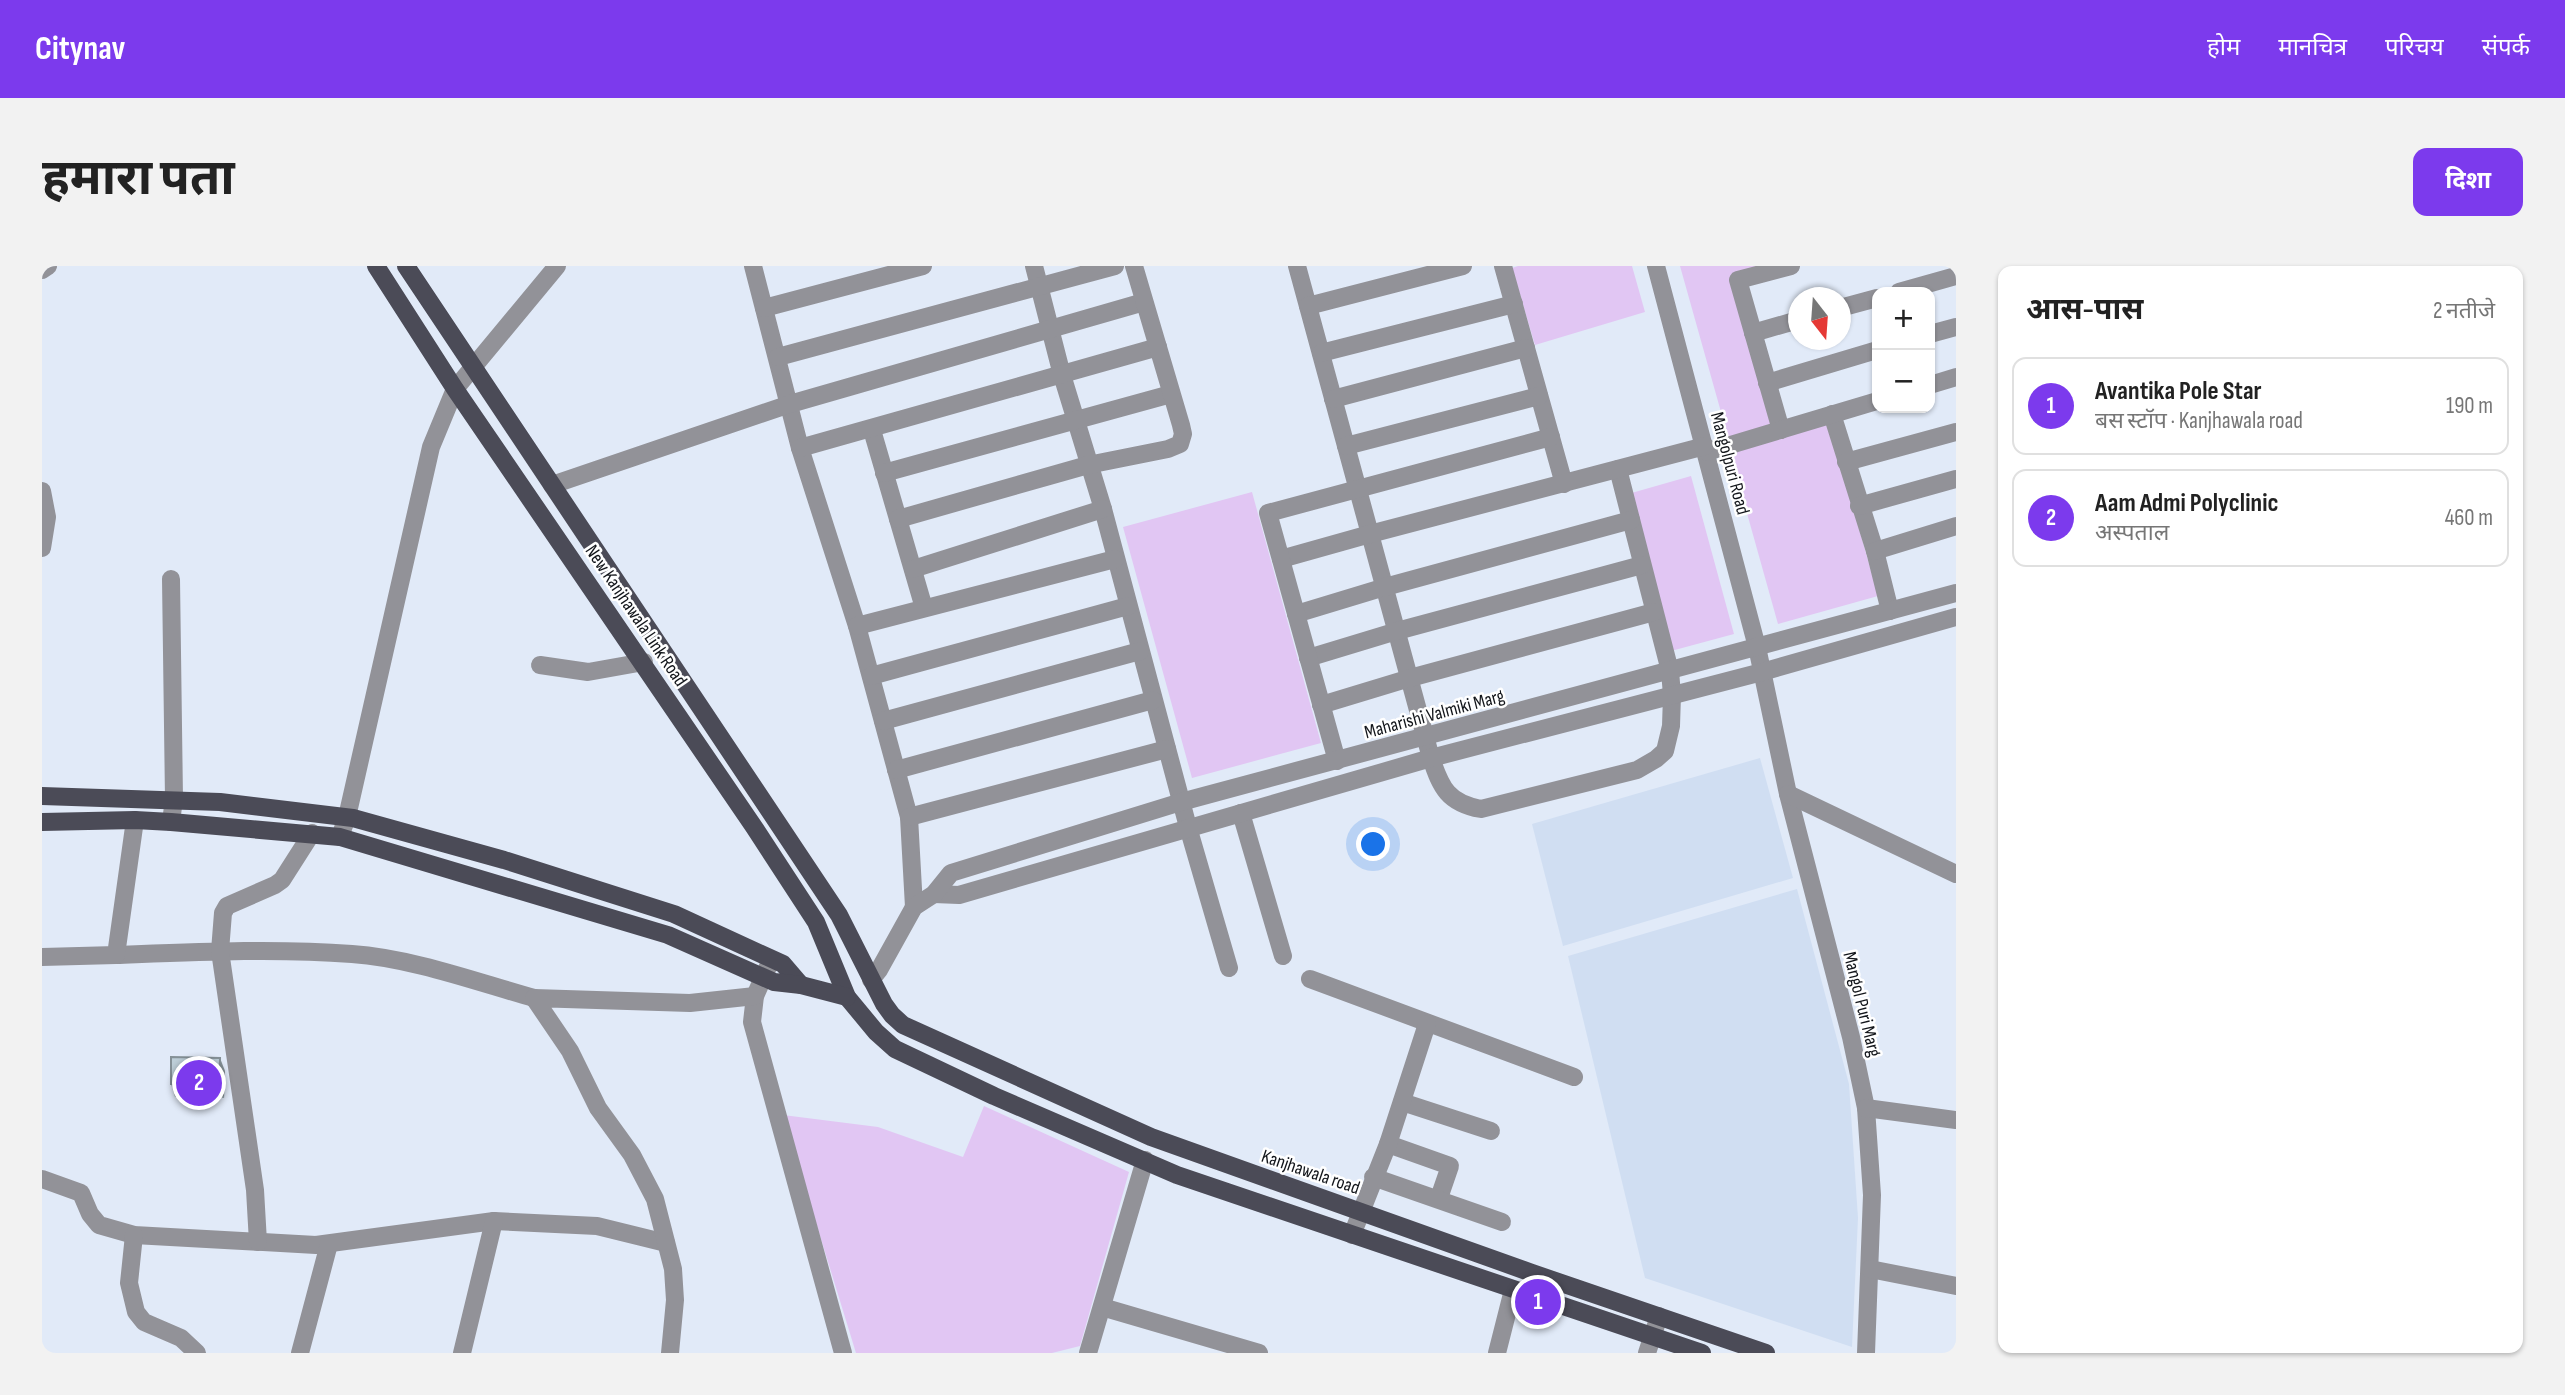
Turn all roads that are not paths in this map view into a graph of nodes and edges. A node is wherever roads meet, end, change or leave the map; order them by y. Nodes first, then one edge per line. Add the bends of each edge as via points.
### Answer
1 (48, 266) edge
2 (376, 266) edge
3 (406, 266) edge
4 (557, 266) edge
5 (753, 266) edge
6 (923, 266) edge
7 (1034, 266) edge
8 (1115, 266) edge
9 (1134, 266) edge
10 (1297, 266) edge
11 (1463, 266) edge
12 (1503, 266) edge
13 (1656, 266) edge
14 (1791, 266) edge
15 (42, 270) edge
16 (1956, 276) edge
17 (1040, 286) junction
18 (1917, 287) edge
19 (1872, 299) edge
20 (1144, 302) junction
21 (1514, 304) junction
22 (1308, 306) junction
23 (1851, 306) edge
24 (764, 308) junction
25 (1788, 323) edge
26 (1956, 327) edge
27 (1050, 329) junction
28 (1753, 333) junction
29 (1935, 333) edge
30 (1158, 347) junction
31 (1526, 348) junction
32 (1872, 352) edge
33 (1321, 353) junction
34 (778, 357) junction
35 (472, 366) junction
36 (1062, 374) junction
37 (1956, 377) edge
38 (1767, 383) junction
39 (1935, 383) edge
40 (455, 389) junction
41 (1171, 394) junction
42 (1539, 396) junction
43 (1333, 399) junction
44 (1872, 402) edge
45 (790, 404) junction
46 (1832, 414) junction
47 (1076, 420) junction
48 (872, 430) junction
49 (1781, 430) junction
50 (1956, 432) edge
51 (1551, 437) junction
52 (1346, 446) junction
53 (800, 448) junction
54 (1706, 449) junction
55 (1846, 462) junction
56 (1088, 465) junction
57 (1618, 469) junction
58 (884, 473) junction
59 (1956, 479) edge
60 (1564, 484) junction
61 (552, 485) junction
62 (1358, 488) junction
63 (42, 491) edge
64 (1859, 506) junction
65 (1102, 509) junction
66 (898, 519) junction
67 (1631, 520) junction
68 (1956, 526) edge
69 (1370, 534) junction
70 (42, 548) edge
71 (1875, 551) junction
72 (1115, 559) junction
73 (1281, 559) junction
74 (1642, 565) junction
75 (913, 569) junction
76 (172, 579) dead end
77 (1385, 587) junction
78 (1956, 593) edge
79 (1128, 606) junction
80 (924, 608) junction
81 (1890, 611) junction
82 (1654, 612) junction
83 (1296, 614) junction
84 (1956, 617) edge
85 (857, 626) junction
86 (1397, 631) junction
87 (1756, 647) junction
88 (1140, 651) junction
89 (1308, 658) junction
90 (644, 662) junction
91 (540, 665) dead end
92 (1670, 671) junction
93 (1762, 672) junction
94 (871, 676) junction
95 (1409, 678) junction
96 (1672, 695) junction
97 (1153, 700) junction
98 (1321, 705) junction
99 (883, 721) junction
100 (1425, 735) junction
101 (1167, 749) junction
102 (1431, 758) junction
103 (1336, 761) junction
104 (896, 770) junction
105 (1278, 776) junction
106 (1788, 794) junction
107 (42, 796) edge
108 (174, 799) junction
109 (1285, 800) junction
110 (212, 801) junction
111 (1181, 802) junction
112 (1241, 813) junction
113 (347, 817) junction
114 (909, 817) junction
115 (135, 820) junction
116 (42, 822) edge
117 (171, 822) junction
118 (210, 824) junction
119 (1188, 827) junction
120 (312, 833) junction
121 (340, 837) junction
122 (1956, 874) edge
123 (934, 894) junction
124 (914, 907) junction
125 (220, 951) junction
126 (116, 954) junction
127 (1283, 956) dead end
128 (42, 957) edge
129 (771, 960) junction
130 (1229, 968) dead end
131 (762, 976) junction
132 (1310, 979) dead end
133 (871, 980) junction
134 (802, 985) junction
135 (755, 996) junction
136 (847, 997) junction
137 (534, 998) junction
138 (1427, 1024) junction
139 (1574, 1077) dead end
140 (1402, 1102) junction
141 (1866, 1108) junction
142 (1956, 1120) edge
143 (1491, 1131) dead end
144 (1388, 1144) junction
145 (1145, 1160) junction
146 (1373, 1178) junction
147 (42, 1179) edge
148 (1439, 1198) junction
149 (1360, 1211) junction
150 (494, 1221) junction
151 (1502, 1222) dead end
152 (134, 1235) junction
153 (1352, 1235) junction
154 (258, 1242) junction
155 (666, 1243) junction
156 (329, 1244) junction
157 (1870, 1269) junction
158 (1956, 1286) edge
159 (1513, 1290) junction
160 (1102, 1307) junction
161 (1660, 1316) junction
162 (1686, 1325) junction
163 (1649, 1344) edge
164 (1677, 1349) edge
165 (197, 1353) edge
166 (300, 1353) edge
167 (462, 1353) edge
168 (670, 1353) edge
169 (843, 1353) edge
170 (1088, 1353) edge
171 (1259, 1353) edge
172 (1497, 1353) edge
173 (1702, 1353) edge
174 (1766, 1353) edge
175 (1866, 1353) edge

1 - 15 street
2 - 40 main road, New Kanjhawala Link Road
3 - 35 main road, New Kanjhawala Link Road
4 - 35 street
5 - 24 street
6 - 24 street
7 - 17 street
8 - 17 street
9 - 20 street
10 - 22 street
11 - 22 street
12 - 21 street
13 - 54 street, Mangolpuri Road
14 - 28 street via 1738,280
16 - 18 street
17 - 27 street
17 - 34 street
19 - 23 street
20 - 27 street
20 - 30 street
21 - 31 street
21 - 33 street
22 - 33 street
24 - 34 street
25 - 28 street
26 - 29 street
27 - 36 street
27 - 45 street
28 - 38 street
30 - 36 street
30 - 41 street
31 - 42 street
31 - 43 street
32 - 38 street
33 - 43 street
34 - 45 street
35 - 40 street
35 - 61 main road, New Kanjhawala Link Road
36 - 47 street
36 - 48 street
37 - 39 street
38 - 49 street
40 - 90 main road, New Kanjhawala Link Road
40 - 113 street via 431,447
41 - 47 street
41 - 56 street via 1183,434 1180,444
42 - 51 street
42 - 52 street
43 - 52 street
44 - 46 street
45 - 53 street
45 - 61 street
46 - 49 street
46 - 55 street
47 - 56 street
47 - 58 street
48 - 53 street
48 - 58 street
49 - 54 street
50 - 55 street
51 - 60 street
51 - 62 street
52 - 62 street
53 - 85 street
54 - 57 street
54 - 87 street, Mangolpuri Road
55 - 64 street
56 - 65 street
56 - 66 street
57 - 60 street
57 - 67 street
58 - 66 street
59 - 64 street
60 - 69 street
61 - 133 main road, New Kanjhawala Link Road via 839,915
62 - 69 street
62 - 73 street via 1268,513
63 - 70 street via 47,517
64 - 71 street
65 - 72 street
65 - 75 street
66 - 75 street
67 - 74 street
67 - 77 street
68 - 71 street
69 - 73 street
69 - 77 street
71 - 81 street
72 - 79 street
72 - 80 street
73 - 83 street
74 - 82 street
74 - 86 street
75 - 80 street
76 - 108 street
77 - 83 street
77 - 86 street
78 - 81 street, Maharishi Valmiki Marg
79 - 88 street
79 - 94 street
80 - 85 street
81 - 87 street, Maharishi Valmiki Marg
82 - 92 street
82 - 95 street
83 - 89 street
84 - 93 street, Maharishi Valmiki Marg
85 - 94 street
86 - 89 street
86 - 95 street
87 - 92 street, Maharishi Valmiki Marg
87 - 93 street, Mangolpuri Road
88 - 97 street
88 - 99 street
89 - 98 street
90 - 91 street via 588,672
90 - 136 main road, New Kanjhawala Link Road via 816,922
92 - 96 street
92 - 100 street, Maharishi Valmiki Marg
93 - 96 street, Maharishi Valmiki Marg
93 - 106 street, Mangol Puri Marg
94 - 99 street
95 - 98 street
95 - 100 street
96 - 102 street, Maharishi Valmiki Marg
96 - 102 street via 1665,751 1637,770 1481,809 1451,798
97 - 101 street
97 - 104 street
98 - 103 street
99 - 104 street
100 - 102 street
100 - 103 street, Maharishi Valmiki Marg
101 - 111 street
101 - 114 street
102 - 109 street, Maharishi Valmiki Marg
103 - 105 street, Maharishi Valmiki Marg
104 - 114 street
105 - 109 street
105 - 111 street, Maharishi Valmiki Marg
106 - 122 street
106 - 141 street, Mangol Puri Marg
107 - 108 main road
108 - 110 main road
108 - 117 street
109 - 112 street, Maharishi Valmiki Marg
110 - 113 main road
110 - 118 main road
111 - 119 street
111 - 123 street, Maharishi Valmiki Marg via 951,873
112 - 119 street, Maharishi Valmiki Marg
112 - 127 street
113 - 121 street
113 - 129 main road via 674,914
114 - 124 street
115 - 116 main road
115 - 117 main road
115 - 126 street
117 - 118 main road
118 - 120 main road
119 - 123 street, Maharishi Valmiki Marg via 959,895
119 - 130 street
120 - 121 main road
120 - 125 street via 282,880 227,906
121 - 131 main road via 668,935
123 - 124 street, Maharishi Valmiki Marg
124 - 133 street, Maharishi Valmiki Marg
125 - 126 street
125 - 137 street via 354,954
125 - 154 street via 255,1190
126 - 128 street
129 - 131 street
129 - 134 main road via 783,964
131 - 134 main road
131 - 135 street
132 - 138 street
133 - 136 main road
133 - 149 main road, Kanjhawala road via 892,1015 908,1028 1152,1137
134 - 136 main road
135 - 137 street via 690,1003
135 - 169 street via 752,1022
136 - 145 main road via 876,1031 911,1058
137 - 155 street via 570,1051 603,1116 646,1178
138 - 139 street
138 - 140 street
140 - 143 street
140 - 144 street
141 - 142 street
141 - 157 street, Mangol Puri Marg via 1872,1195
144 - 146 street
144 - 148 street via 1450,1166
145 - 153 main road
145 - 160 street
146 - 148 street
146 - 149 street
147 - 152 street via 81,1193 99,1225
148 - 151 street
149 - 153 street
149 - 161 main road, Kanjhawala road
150 - 155 street via 597,1226
150 - 156 street
150 - 167 street
152 - 154 street
152 - 165 street via 129,1283 136,1312 144,1322 181,1338
153 - 159 main road
154 - 156 street
155 - 168 street via 675,1300
156 - 166 street
157 - 158 street
157 - 175 street, Mangol Puri Marg
159 - 163 main road
159 - 172 street
160 - 170 street
160 - 171 street
161 - 162 main road, Kanjhawala road
161 - 163 street
162 - 164 street
162 - 174 main road, Kanjhawala road
163 - 164 main road
164 - 173 main road

